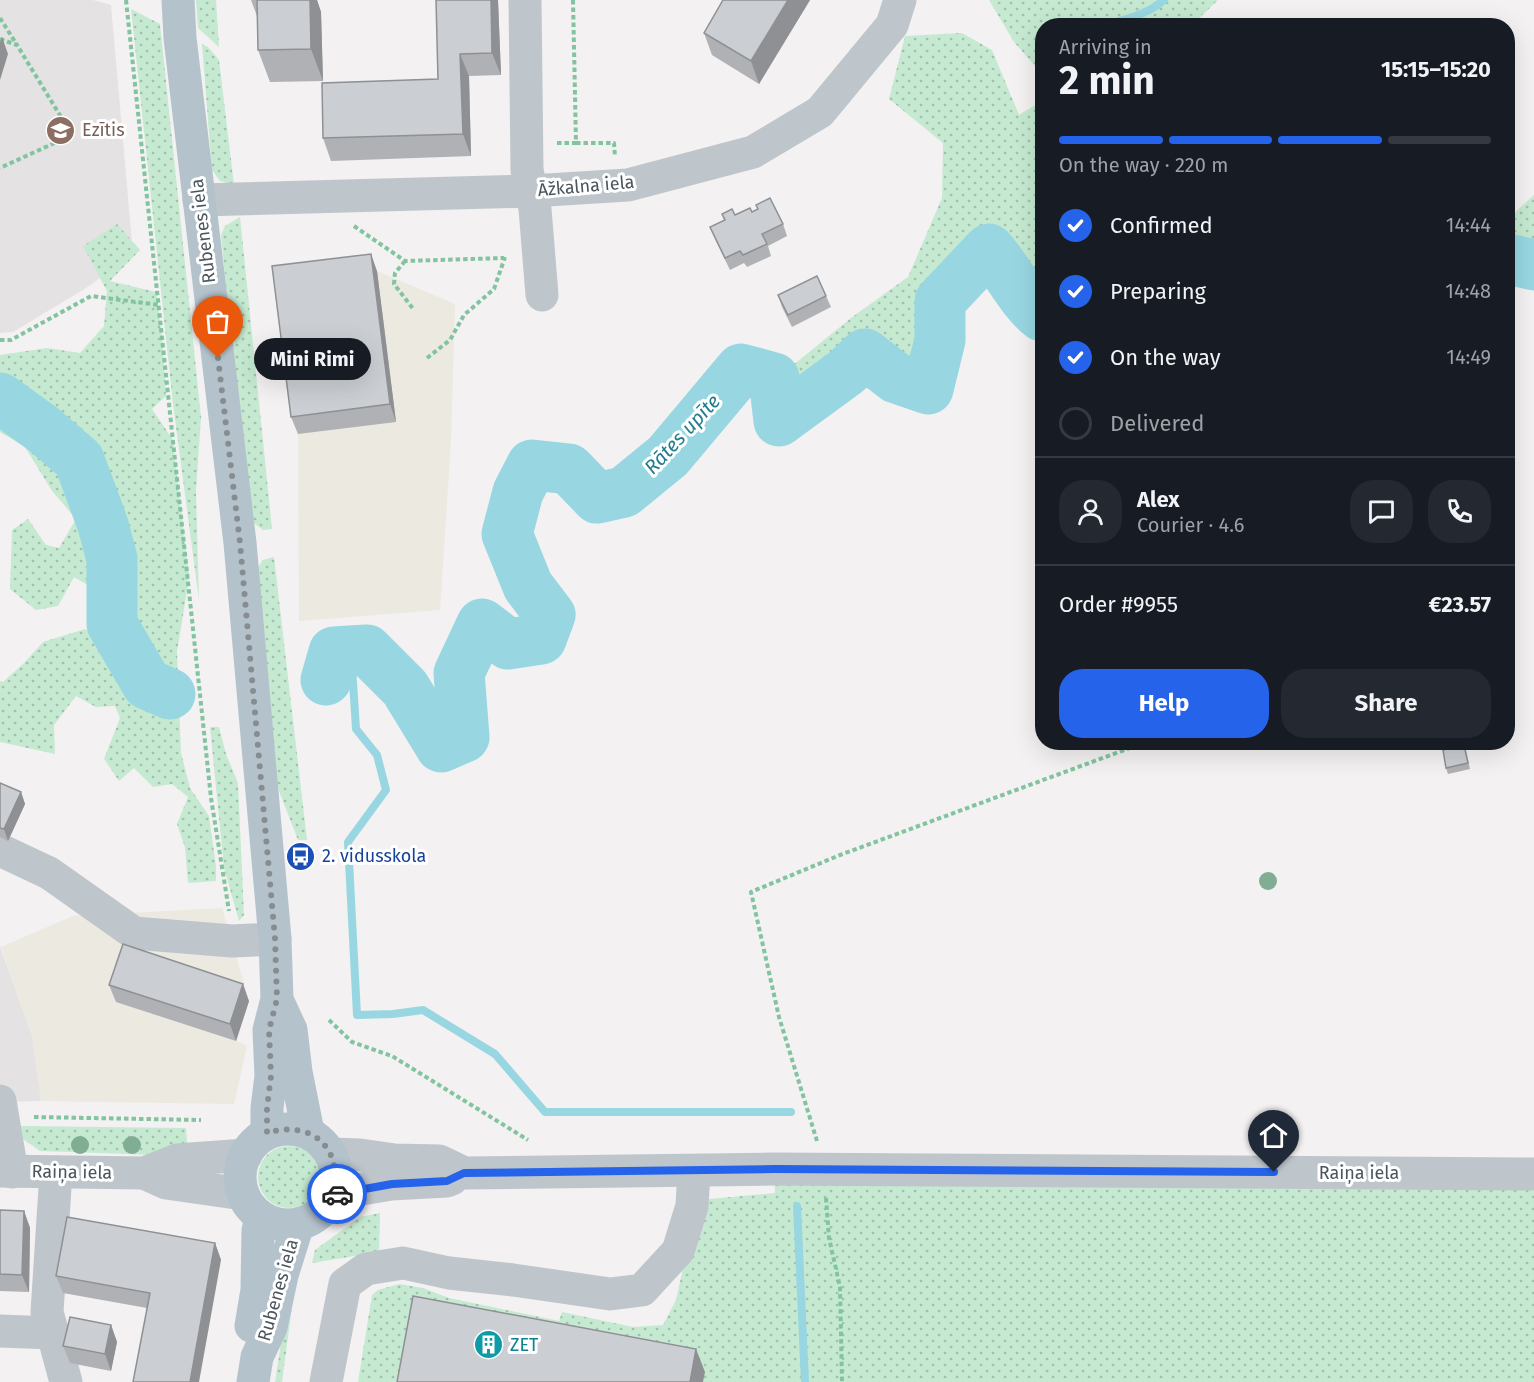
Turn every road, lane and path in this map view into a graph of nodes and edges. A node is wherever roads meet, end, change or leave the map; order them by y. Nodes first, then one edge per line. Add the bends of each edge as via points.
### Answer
1 (126, 0) edge
2 (178, 0) edge
3 (525, 0) edge
4 (573, 0) edge
5 (900, 0) edge
6 (0, 18) edge
7 (0, 39) edge
8 (17, 45) junction
9 (576, 143) junction
10 (549, 144) dead end
11 (615, 159) dead end
12 (0, 168) edge
13 (531, 190) junction
14 (199, 200) junction
15 (345, 221) dead end
16 (506, 248) dead end
17 (504, 258) junction
18 (405, 261) junction
19 (542, 296) dead end
20 (159, 305) junction
21 (414, 310) dead end
22 (0, 340) edge
23 (427, 358) dead end
24 (1124, 750) edge
25 (0, 850) edge
26 (230, 914) dead end
27 (275, 939) junction
28 (277, 999) junction
29 (330, 1020) dead end
30 (0, 1101) edge
31 (32, 1117) dead end
32 (201, 1120) dead end
33 (308, 1132) junction
34 (256, 1144) junction
35 (534, 1144) dead end
36 (331, 1154) junction
37 (826, 1169) junction
38 (694, 1171) junction
39 (6, 1172) edge
40 (56, 1172) junction
41 (144, 1173) junction
42 (464, 1173) junction
43 (1534, 1174) edge
44 (333, 1194) junction
45 (252, 1205) junction
46 (298, 1224) junction
47 (0, 1331) edge
48 (52, 1333) junction
49 (255, 1370) edge
50 (66, 1382) edge
51 (326, 1382) edge
52 (842, 1382) edge

1 - 20 path
2 - 14 main road, Rubenes iela
3 - 13 street via 527,170
4 - 9 path
5 - 13 street, Āžkalna iela via 891,25 820,112 753,152 628,185
6 - 8 path
7 - 8 path
8 - 12 path via 72,135
9 - 10 path
9 - 11 path via 614,143
13 - 14 street, Āžkalna iela
13 - 19 street
14 - 27 main road, Rubenes iela via 240,543
15 - 18 path
16 - 17 path
17 - 18 path
17 - 23 path via 494,289 464,315 450,340
18 - 21 path via 395,273 394,284
20 - 22 path via 91,296 10,340
20 - 26 path via 212,798
24 - 37 path via 751,892 779,1017
25 - 27 street via 49,873 134,933 232,941
27 - 28 main road, Rubenes iela
28 - 33 main road, Rubenes iela via 291,1029
28 - 34 main road, Rubenes iela via 269,1030 271,1076 267,1108
29 - 35 path via 352,1042 392,1056
30 - 39 street
31 - 32 path
33 - 34 main road via 280,1129
33 - 36 main road
34 - 41 street, Raiņa iela via 177,1160
34 - 45 main road via 241,1167 240,1180
36 - 42 street, Raiņa iela via 439,1161
36 - 44 main road via 336,1168
37 - 38 street, Raiņa iela
37 - 43 street, Raiņa iela
37 - 52 path via 829,1238 840,1287
38 - 42 street, Raiņa iela
38 - 51 street via 692,1206 678,1251 642,1290 610,1294 449,1274 403,1263 366,1269 345,1284
39 - 40 street, Raiņa iela
40 - 41 street, Raiņa iela
40 - 48 street via 47,1312
41 - 45 street, Raiņa iela via 166,1183
42 - 44 street, Raiņa iela via 447,1181 392,1184
44 - 46 main road via 325,1208
45 - 46 main road via 273,1222
45 - 49 main road, Rubenes iela via 258,1231 257,1290 250,1331
46 - 49 main road, Rubenes iela via 271,1327
47 - 48 street
48 - 50 street

